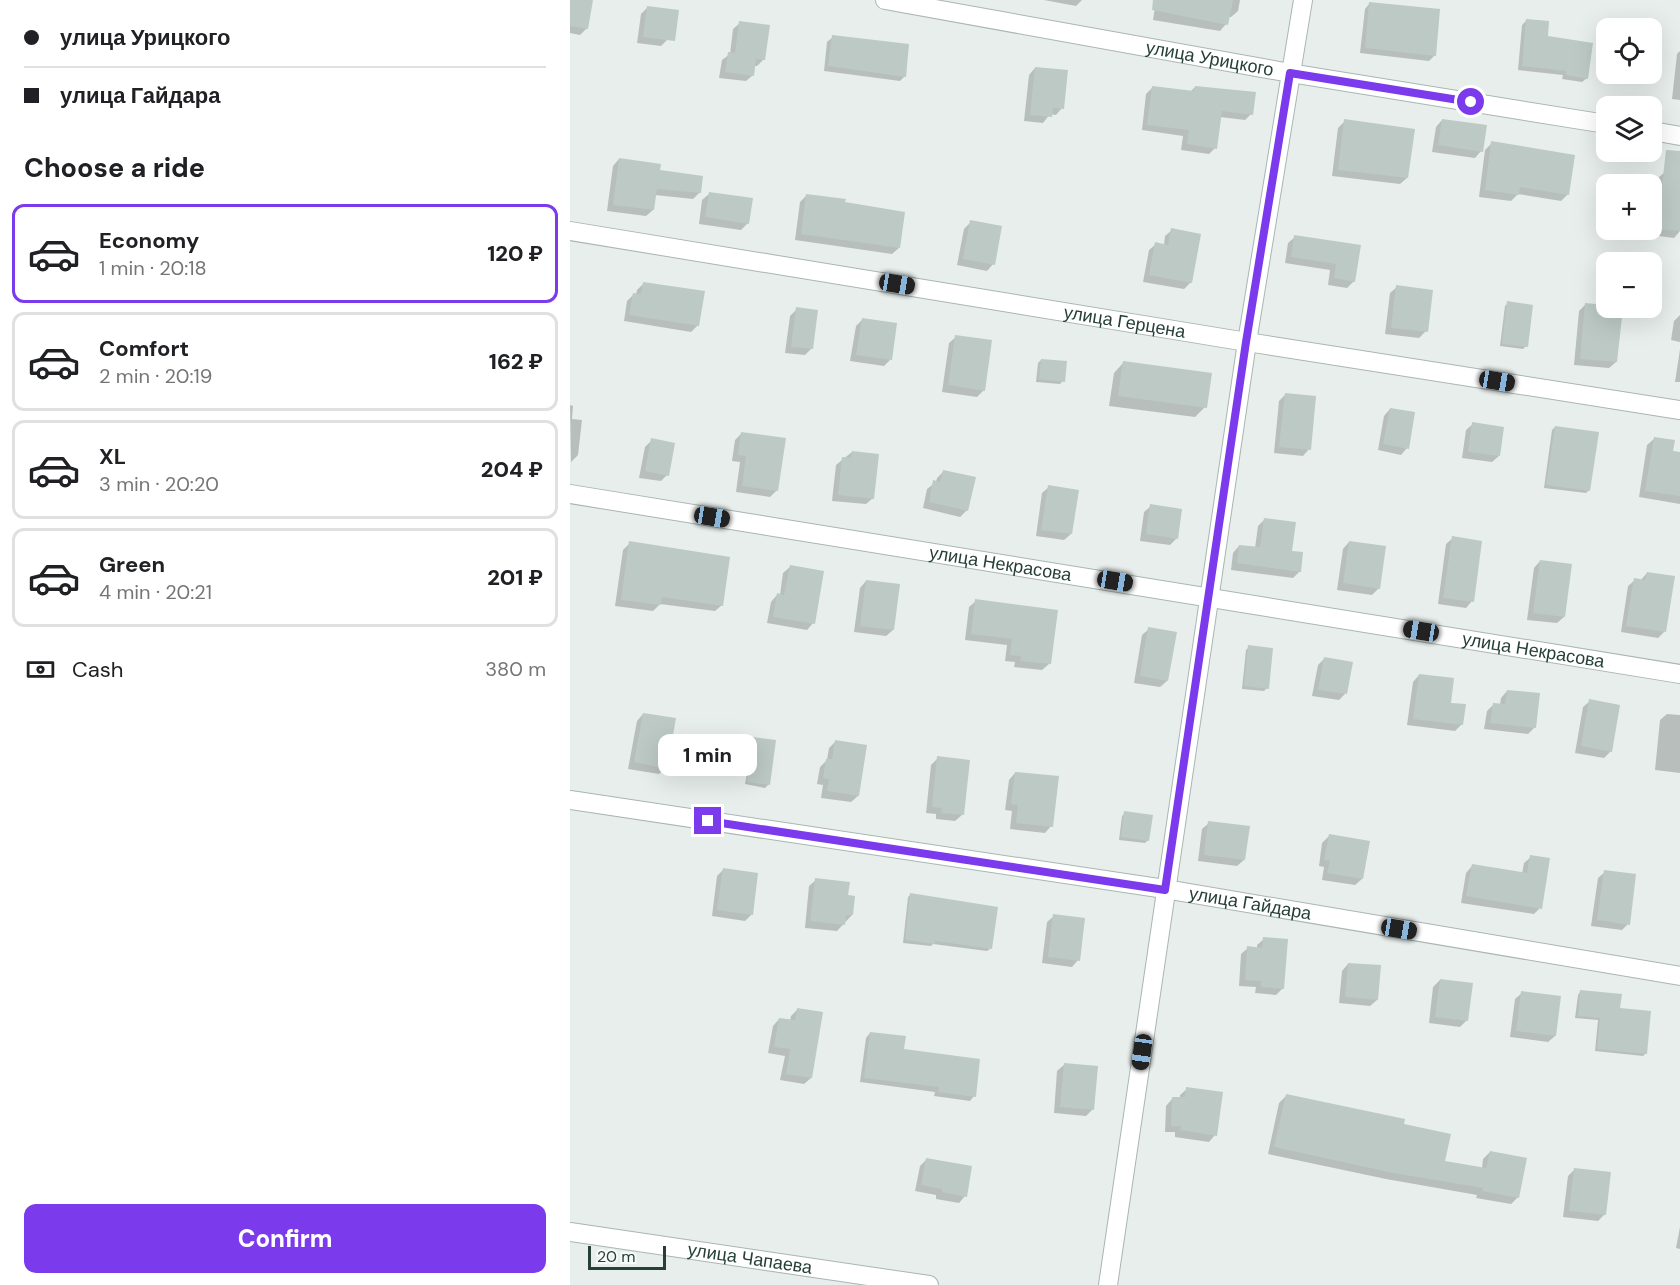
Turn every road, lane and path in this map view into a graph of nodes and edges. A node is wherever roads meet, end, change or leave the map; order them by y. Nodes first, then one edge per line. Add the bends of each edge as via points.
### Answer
1 (885, 0) edge
2 (1303, 0) edge
3 (1290, 73) junction
4 (1596, 122) edge
5 (1662, 133) edge
6 (1680, 136) edge
7 (570, 231) edge
8 (1246, 342) junction
9 (1680, 410) edge
10 (570, 494) edge
11 (1210, 596) junction
12 (1680, 674) edge
13 (570, 800) edge
14 (1165, 890) junction
15 (1680, 976) edge
16 (570, 1232) edge
17 (929, 1285) edge
18 (1108, 1285) edge

1 - 3 street, улица Урицкого
2 - 3 street
3 - 4 street, улица Урицкого
3 - 8 street
5 - 6 street
7 - 8 street, улица Герцена
8 - 9 street, улица Герцена
8 - 11 street
10 - 11 street, улица Некрасова
11 - 12 street, улица Некрасова
11 - 14 street
13 - 14 street, улица Гайдара
14 - 15 street, улица Гайдара
14 - 18 street
16 - 17 street, улица Чапаева

